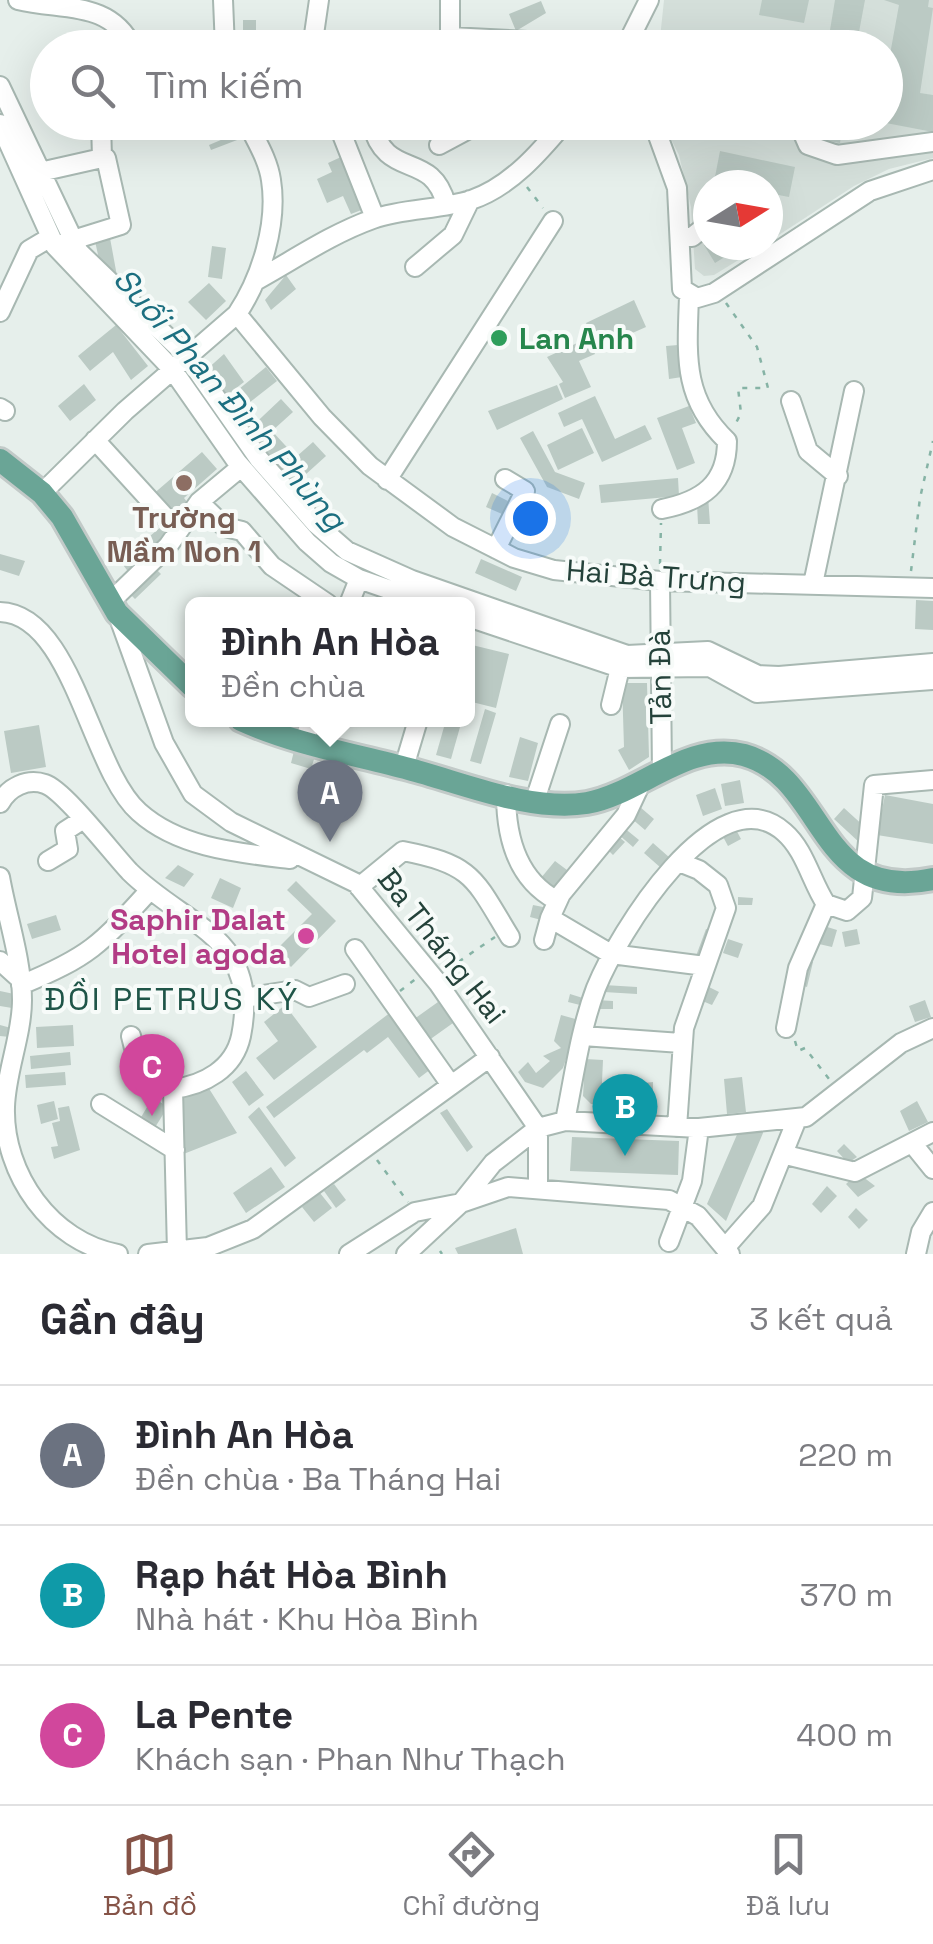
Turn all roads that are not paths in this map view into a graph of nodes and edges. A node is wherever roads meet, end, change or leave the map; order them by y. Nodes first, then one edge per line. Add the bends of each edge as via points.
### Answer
1 (18, 0) edge
2 (223, 0) edge
3 (319, 0) edge
4 (450, 0) edge
5 (60, 1) edge
6 (644, 3) edge
7 (100, 6) edge
8 (123, 30) edge
9 (224, 30) edge
10 (315, 30) edge
11 (450, 30) edge
12 (633, 30) edge
13 (0, 86) edge
14 (0, 124) edge
15 (102, 140) edge
16 (254, 140) edge
17 (344, 140) edge
18 (377, 140) edge
19 (447, 140) edge
20 (549, 140) edge
21 (660, 140) edge
22 (806, 140) edge
23 (933, 142) edge
24 (439, 144) dead end
25 (102, 158) junction
26 (933, 170) edge
27 (40, 172) junction
28 (470, 200) junction
29 (446, 204) junction
30 (375, 218) junction
31 (553, 221) road end
32 (693, 236) edge
33 (680, 237) junction
34 (60, 242) junction
35 (415, 267) dead end
36 (257, 280) junction
37 (689, 296) junction
38 (0, 312) edge
39 (237, 314) junction
40 (187, 356) junction
41 (172, 369) junction
42 (854, 391) dead end
43 (791, 401) dead end
44 (96, 440) junction
45 (0, 460) edge
46 (241, 467) junction
47 (838, 476) junction
48 (505, 479) dead end
49 (387, 480) junction
50 (42, 492) junction
51 (199, 502) junction
52 (662, 509) road end
53 (178, 531) junction
54 (496, 550) junction
55 (359, 579) junction
56 (660, 581) junction
57 (813, 584) junction
58 (933, 588) edge
59 (318, 597) edge
60 (352, 597) edge
61 (411, 597) edge
62 (460, 597) edge
63 (475, 602) edge
64 (114, 608) junction
65 (0, 612) edge
66 (475, 619) edge
67 (659, 663) junction
68 (933, 663) edge
69 (620, 668) junction
70 (185, 679) edge
71 (933, 680) edge
72 (611, 705) dead end
73 (560, 724) dead end
74 (262, 727) edge
75 (309, 727) edge
76 (416, 727) edge
77 (304, 742) junction
78 (404, 767) junction
79 (651, 778) junction
80 (933, 780) edge
81 (506, 794) junction
82 (1, 798) edge
83 (535, 800) junction
84 (82, 820) junction
85 (48, 860) dead end
86 (311, 861) junction
87 (679, 862) junction
88 (863, 874) junction
89 (0, 878) edge
90 (933, 879) edge
91 (360, 887) junction
92 (149, 891) junction
93 (556, 904) junction
94 (826, 904) junction
95 (508, 933) road end
96 (544, 940) dead end
97 (355, 949) dead end
98 (611, 954) junction
99 (0, 962) edge
100 (704, 966) junction
101 (20, 982) junction
102 (344, 984) dead end
103 (244, 998) junction
104 (786, 1028) road end
105 (933, 1028) edge
106 (131, 1036) dead end
107 (582, 1036) junction
108 (681, 1043) junction
109 (490, 1057) junction
110 (450, 1086) junction
111 (174, 1089) junction
112 (101, 1104) dead end
113 (2, 1108) edge
114 (797, 1119) junction
115 (565, 1122) junction
116 (677, 1127) junction
117 (538, 1128) junction
118 (699, 1128) junction
119 (933, 1132) edge
120 (912, 1142) junction
121 (175, 1150) junction
122 (786, 1154) junction
123 (933, 1169) edge
124 (538, 1188) junction
125 (461, 1203) junction
126 (685, 1205) junction
127 (933, 1212) edge
128 (669, 1242) dead end
129 (80, 1250) edge
130 (728, 1251) edge
131 (177, 1252) edge
132 (118, 1254) edge
133 (148, 1254) edge
134 (349, 1254) edge
135 (406, 1254) edge
136 (916, 1254) edge

1 - 5 street
2 - 9 street
3 - 10 street
4 - 11 street
5 - 7 street
6 - 12 street
7 - 8 street
13 - 27 street
14 - 34 street
15 - 25 street
16 - 36 street via 272,183
17 - 30 street
18 - 29 street via 390,158 435,179
19 - 24 street
20 - 28 street via 517,173
21 - 33 street via 677,188
22 - 23 street via 838,155
25 - 27 street
25 - 34 street via 121,225
26 - 37 street via 870,191 717,291
27 - 34 street
28 - 29 street
28 - 35 street via 453,235
29 - 30 street
30 - 36 street
31 - 49 street
32 - 33 street
33 - 37 street via 679,274
34 - 38 street via 28,250
34 - 40 street
34 - 41 street
36 - 39 street
37 - 52 street via 696,400 727,442 727,464 702,496
39 - 40 street
39 - 49 street, Hai Bà Trưng via 322,417
40 - 41 street
40 - 62 street via 259,458 316,524 347,551
41 - 44 street
41 - 46 street
42 - 47 street
43 - 47 street via 808,451
44 - 50 street
44 - 53 street
45 - 50 main road, Ba Tháng Hai
46 - 51 street
46 - 55 street via 307,542
47 - 57 street
48 - 54 street via 525,491
49 - 54 street, Hai Bà Trưng
50 - 64 main road, Ba Tháng Hai
51 - 53 street
51 - 59 street
53 - 64 street
54 - 56 street, Hai Bà Trưng via 554,570
55 - 60 street
55 - 61 street
56 - 57 street, Hai Bà Trưng
56 - 67 street, Tản Đà
57 - 58 street, Hai Bà Trưng
63 - 67 street
64 - 70 main road
64 - 86 street, Ba Tháng Hai via 164,743 193,794 219,816
65 - 86 street via 27,620 47,639 118,786 137,810 193,842
66 - 69 street
67 - 68 street via 708,651 758,676
67 - 69 street
67 - 71 street via 710,668 739,686 771,694
67 - 79 street, Tản Đà
69 - 72 street
73 - 83 street
74 - 77 main road
75 - 77 street
76 - 78 street
77 - 78 main road
78 - 81 main road
79 - 83 main road via 587,802
79 - 88 main road via 722,753 759,761
79 - 93 street
80 - 88 street via 874,785
81 - 83 main road
81 - 93 street via 506,822 526,879
82 - 84 street via 21,784 43,783
84 - 85 street via 66,832 68,849
84 - 92 street
86 - 91 street, Ba Tháng Hai
87 - 94 street via 727,822 768,822 799,850
87 - 98 street
87 - 100 street via 710,878 724,898 724,922
88 - 90 main road via 905,883
88 - 94 street via 856,907 838,911
89 - 101 street
91 - 95 street via 402,851 433,857 461,866 475,880
91 - 109 street, Ba Tháng Hai
92 - 101 street via 78,962
92 - 103 street via 223,942 236,960
93 - 96 street
93 - 98 street
94 - 104 street via 798,968
97 - 110 street
98 - 100 street
98 - 107 street
99 - 101 street
100 - 108 street
101 - 113 street via 20,1020
102 - 103 street via 309,997 295,990
103 - 111 street via 238,1047 222,1069
105 - 114 street via 900,1043 818,1112
106 - 111 street via 138,1064
107 - 108 street
107 - 115 street
108 - 116 street
109 - 110 street
109 - 117 street, Ba Tháng Hai
110 - 131 street via 253,1228
111 - 121 street
112 - 121 street
113 - 129 street via 8,1145 30,1194
114 - 118 street
114 - 122 street
115 - 116 street
115 - 117 street
116 - 118 street
117 - 124 street
117 - 125 street via 493,1163
118 - 126 street
119 - 120 street
120 - 122 street via 855,1172
120 - 123 street
121 - 131 street
122 - 130 street via 762,1206
124 - 125 street via 492,1190
124 - 126 street
125 - 134 street via 416,1212
125 - 135 street
126 - 128 street
126 - 130 street
127 - 136 street
129 - 132 street
131 - 133 street

